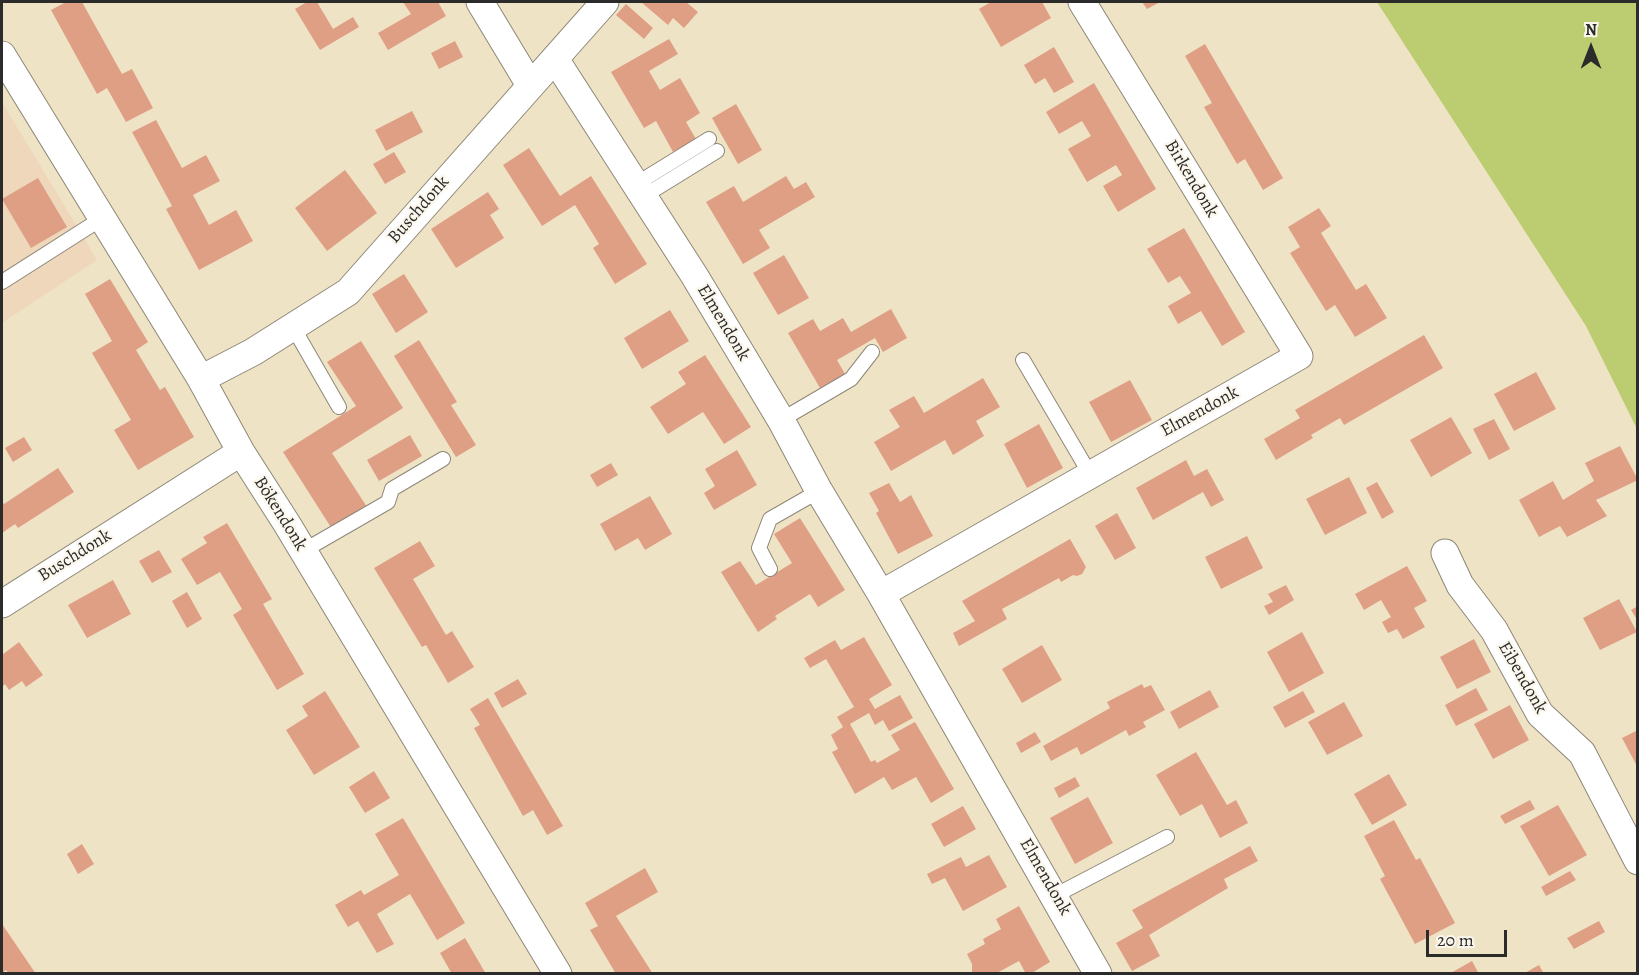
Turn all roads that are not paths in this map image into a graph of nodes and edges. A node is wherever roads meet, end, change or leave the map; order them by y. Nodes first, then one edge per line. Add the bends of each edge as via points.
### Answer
1 (480, 2) edge
2 (605, 2) edge
3 (1082, 2) edge
4 (2, 55) edge
5 (555, 59) junction
6 (530, 85) junction
7 (713, 145) dead end
8 (640, 190) junction
9 (101, 219) junction
10 (2, 282) edge
11 (293, 327) junction
12 (872, 352) dead end
13 (1299, 356) joint
14 (1023, 360) dead end
15 (201, 379) junction
16 (339, 406) dead end
17 (781, 420) junction
18 (241, 452) junction
19 (443, 459) dead end
20 (1090, 474) junction
21 (819, 491) junction
22 (303, 551) junction
23 (1445, 553) dead end
24 (770, 569) dead end
25 (881, 594) junction
26 (2, 603) edge
27 (1167, 837) dead end
28 (1638, 861) edge
29 (1056, 895) junction
30 (558, 974) edge
31 (1098, 974) edge

1 - 6 street
2 - 5 street, Buschdonk
3 - 13 street, Birkendonk
4 - 9 street, Bökendonk
5 - 6 street, Buschdonk
5 - 8 street, Elmendonk
6 - 11 street, Buschdonk via 348,292
7 - 8 lane
8 - 17 street, Elmendonk
9 - 10 lane
9 - 15 street, Bökendonk
11 - 15 street, Buschdonk
11 - 16 lane
12 - 17 lane via 851,379
13 - 20 street, Elmendonk
14 - 20 lane
15 - 18 street, Bökendonk
17 - 21 street, Elmendonk
18 - 22 street, Bökendonk
18 - 26 street, Buschdonk
19 - 22 lane via 392,489 388,502
20 - 25 street, Elmendonk
21 - 24 lane via 770,519 759,548
21 - 25 street, Elmendonk
22 - 30 street, Bökendonk
23 - 28 street, Eibendonk via 1460,585 1494,630 1540,714 1582,753
25 - 29 street, Elmendonk
27 - 29 lane
29 - 31 street, Elmendonk

